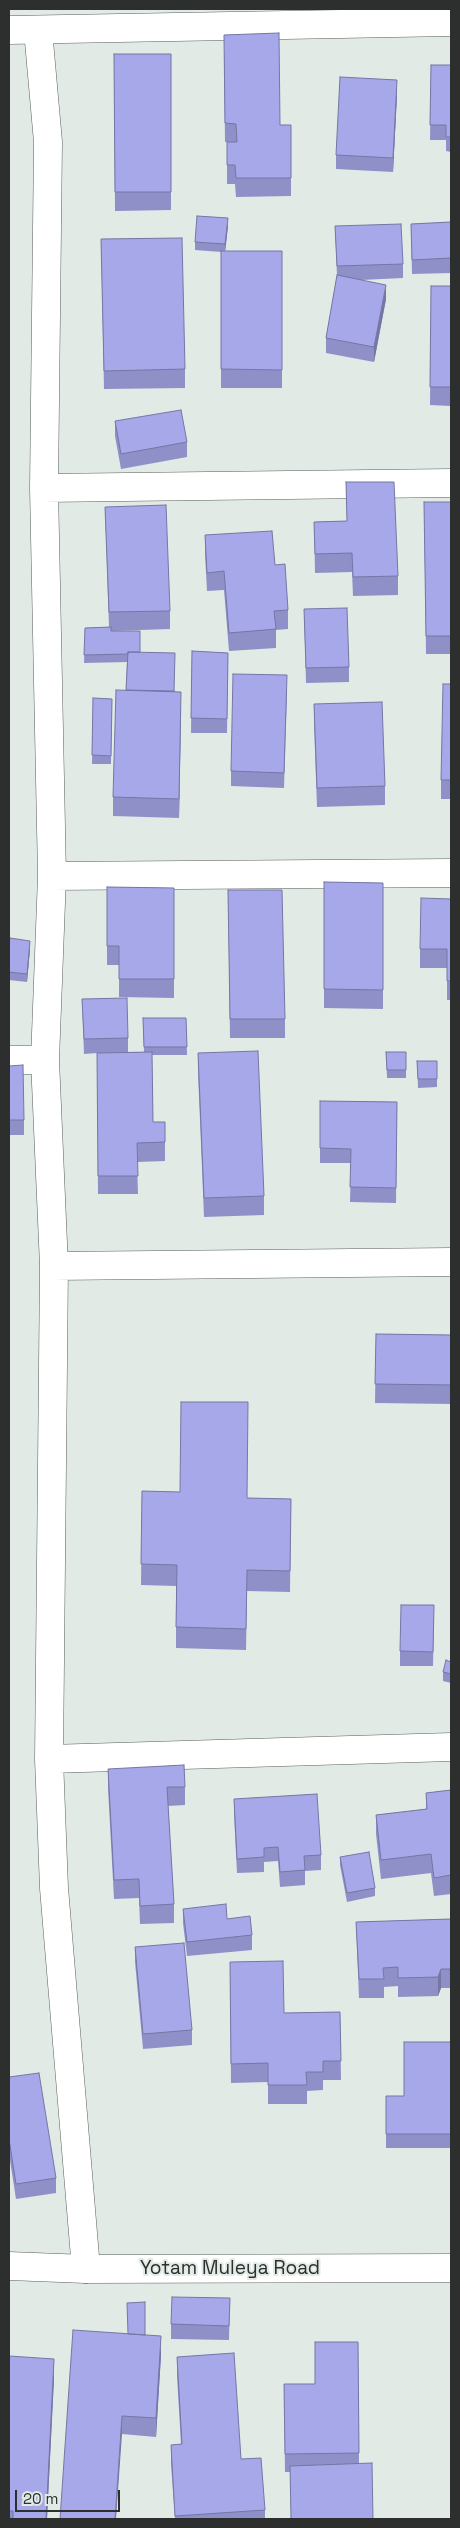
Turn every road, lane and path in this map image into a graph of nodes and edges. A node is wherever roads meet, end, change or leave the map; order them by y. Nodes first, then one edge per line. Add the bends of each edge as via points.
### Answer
1 (451, 22) edge
2 (9, 30) edge
3 (38, 30) junction
4 (451, 483) edge
5 (44, 488) junction
6 (451, 873) edge
7 (52, 876) junction
8 (9, 1060) edge
9 (45, 1060) junction
10 (451, 1262) edge
11 (54, 1266) junction
12 (451, 1747) edge
13 (49, 1759) junction
14 (9, 2266) edge
15 (451, 2268) edge
16 (86, 2269) junction

1 - 3 street
2 - 3 street
3 - 5 street via 48,142
4 - 5 street
5 - 7 street
6 - 7 street
7 - 9 street
8 - 9 street
9 - 11 street
10 - 11 street
11 - 13 street
12 - 13 street
13 - 16 street via 54,1888
14 - 16 street, Yotam Muleya Road
15 - 16 street, Yotam Muleya Road

